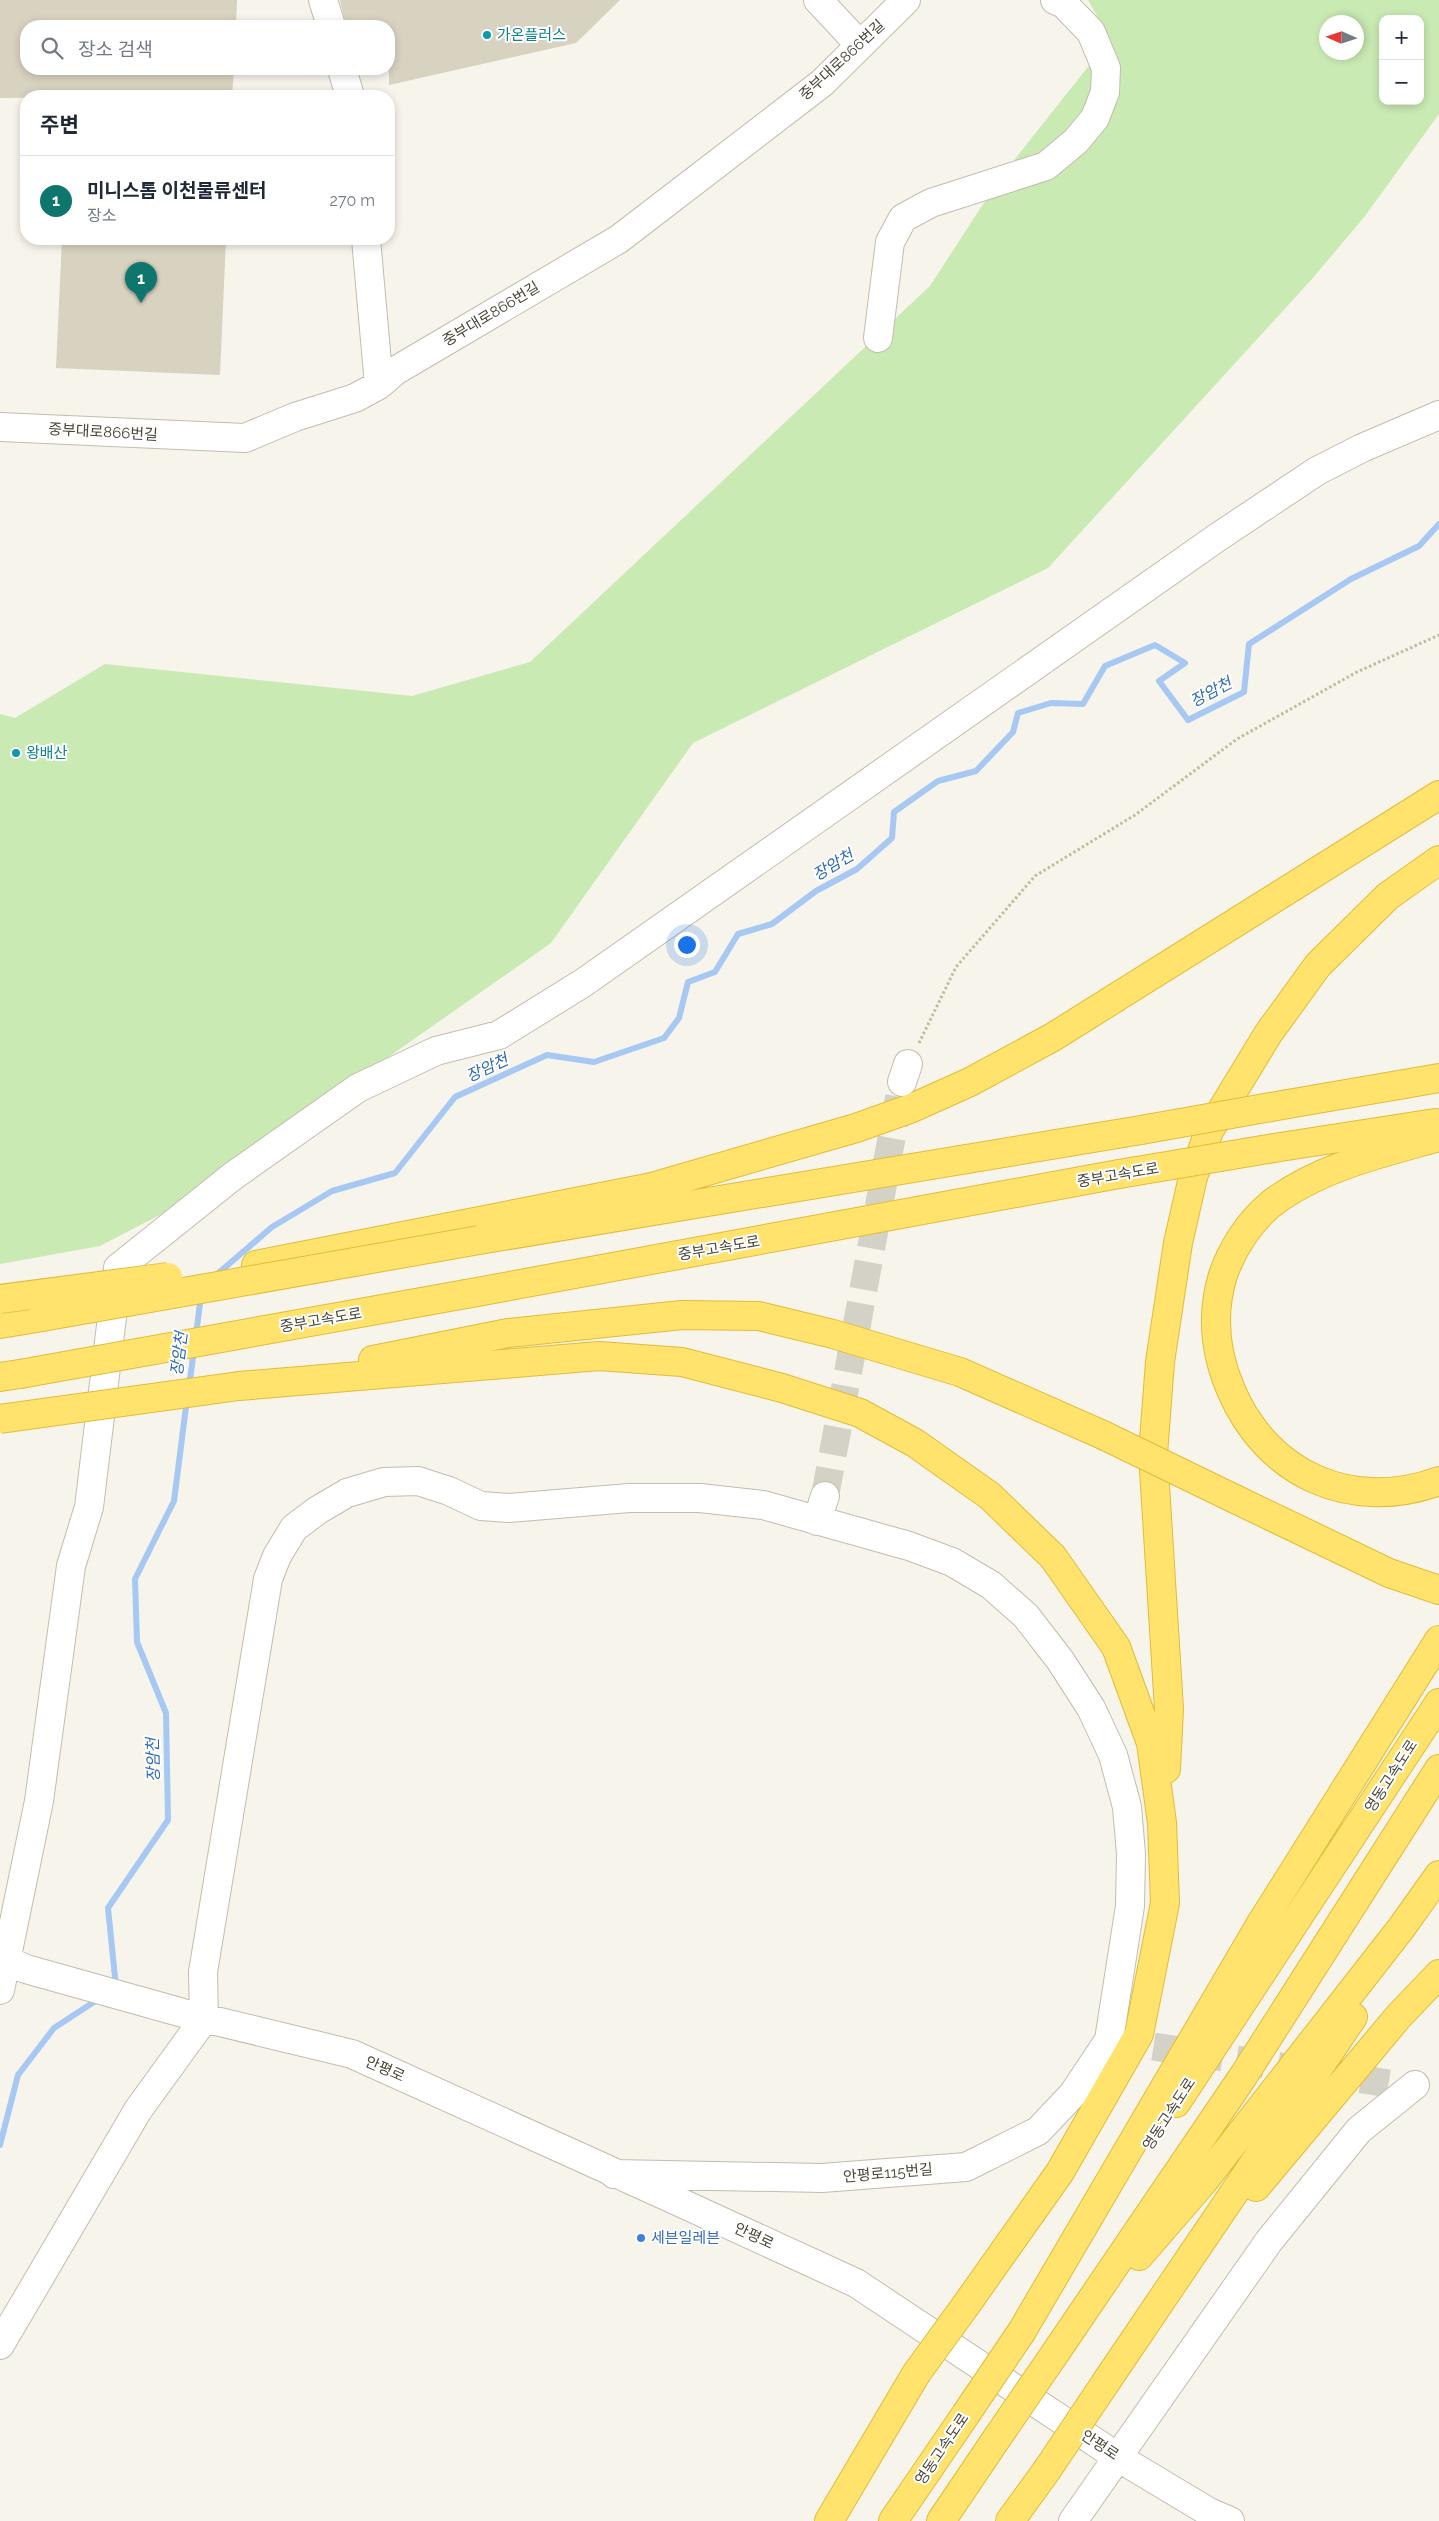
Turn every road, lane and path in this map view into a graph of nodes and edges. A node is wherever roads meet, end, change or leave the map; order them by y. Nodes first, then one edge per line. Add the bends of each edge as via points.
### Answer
1 (323, 0) edge
2 (818, 0) edge
3 (906, 0) edge
4 (1055, 0) edge
5 (328, 20) edge
6 (859, 44) junction
7 (344, 75) edge
8 (348, 90) edge
9 (367, 245) edge
10 (878, 338) dead end
11 (380, 385) junction
12 (1439, 415) edge
13 (0, 427) edge
14 (1439, 635) edge
15 (1439, 796) edge
16 (1439, 860) edge
17 (905, 1073) dead end
18 (1439, 1078) edge
19 (1439, 1122) edge
20 (1439, 1136) edge
21 (0, 1299) edge
22 (0, 1324) edge
23 (10, 1375) edge
24 (239, 1386) junction
25 (0, 1419) edge
26 (1439, 1481) edge
27 (1439, 1590) edge
28 (1439, 1640) edge
29 (1439, 1703) edge
30 (1439, 1769) edge
31 (1163, 1854) junction
32 (1439, 1875) edge
33 (1439, 1892) edge
34 (11, 1962) edge
35 (1439, 1974) edge
36 (0, 1990) edge
37 (194, 2016) junction
38 (1415, 2085) edge
39 (614, 2174) junction
40 (1165, 2292) junction
41 (1022, 2331) junction
42 (0, 2345) edge
43 (1058, 2350) junction
44 (1119, 2458) junction
45 (829, 2521) edge
46 (892, 2521) edge
47 (941, 2521) edge
48 (1010, 2521) edge
49 (1073, 2521) edge
50 (1230, 2521) edge

1 - 5 street
2 - 6 street
3 - 6 street, 중부대로866번길
4 - 10 street via 1064,4 1091,32 1106,68 1105,92 1095,118 1076,141 1046,166 931,203 903,218 890,242
6 - 11 street, 중부대로866번길 via 822,83 619,238 395,371
7 - 8 street
9 - 11 street
11 - 13 street, 중부대로866번길 via 355,398 295,417 245,438
12 - 34 street via 1317,471 1218,537 584,983 499,1035 436,1051 358,1088 233,1176 118,1268 89,1507 72,1566 39,1801
14 - 17 path via 1356,672 1237,739 1135,815 1035,876 956,966
15 - 21 highway, bridge via 1053,1038 970,1082 856,1128 652,1186 256,1265
16 - 31 highway via 1388,896 1318,965 1268,1034 1209,1131 1193,1177 1178,1243 1160,1362 1153,1454 1169,1709
18 - 22 highway, bridge
19 - 23 highway, 중부고속도로, bridge via 1119,1174
20 - 26 highway via 1348,1164 1314,1178 1270,1205 1243,1236 1228,1260 1216,1314 1216,1340 1223,1371 1236,1404 1255,1433 1277,1456 1298,1471 1323,1484 1376,1493 1401,1492
24 - 25 highway, bridge
24 - 27 highway, bridge via 508,1333 682,1316 759,1316 833,1334 960,1372 1104,1435 1388,1573
24 - 31 highway via 599,1356 682,1362 782,1388 860,1413 915,1443 990,1496 1053,1557 1116,1647 1151,1743
28 - 41 highway via 1260,1925
29 - 41 highway, 영동고속도로 via 1095,2226
30 - 43 highway via 1244,2075
31 - 45 highway, bridge via 1165,1903 1139,2034 1060,2172 916,2374
32 - 43 highway via 1203,2182
33 - 40 highway
34 - 36 street
34 - 37 street, 안평로
35 - 40 highway via 1398,2017
37 - 39 street, 안평로 via 352,2054
37 - 39 street, 안평로115번길 via 268,1579 294,1528 347,1493 384,1482 418,1481 491,1507 629,1498 700,1498 821,1509 952,1562 991,1584 1026,1616 1060,1660 1090,1708 1113,1755 1127,1807 1131,1854 1130,1906 1109,2040 1073,2094 1038,2132 966,2166 822,2178
37 - 42 street
38 - 44 street via 1359,2130 1269,2241
39 - 44 street, 안평로 via 856,2283
40 - 48 highway, bridge via 1048,2470
41 - 46 highway, 영동고속도로, bridge
43 - 47 highway, bridge
44 - 49 street
44 - 50 street, 안평로 via 1209,2512

